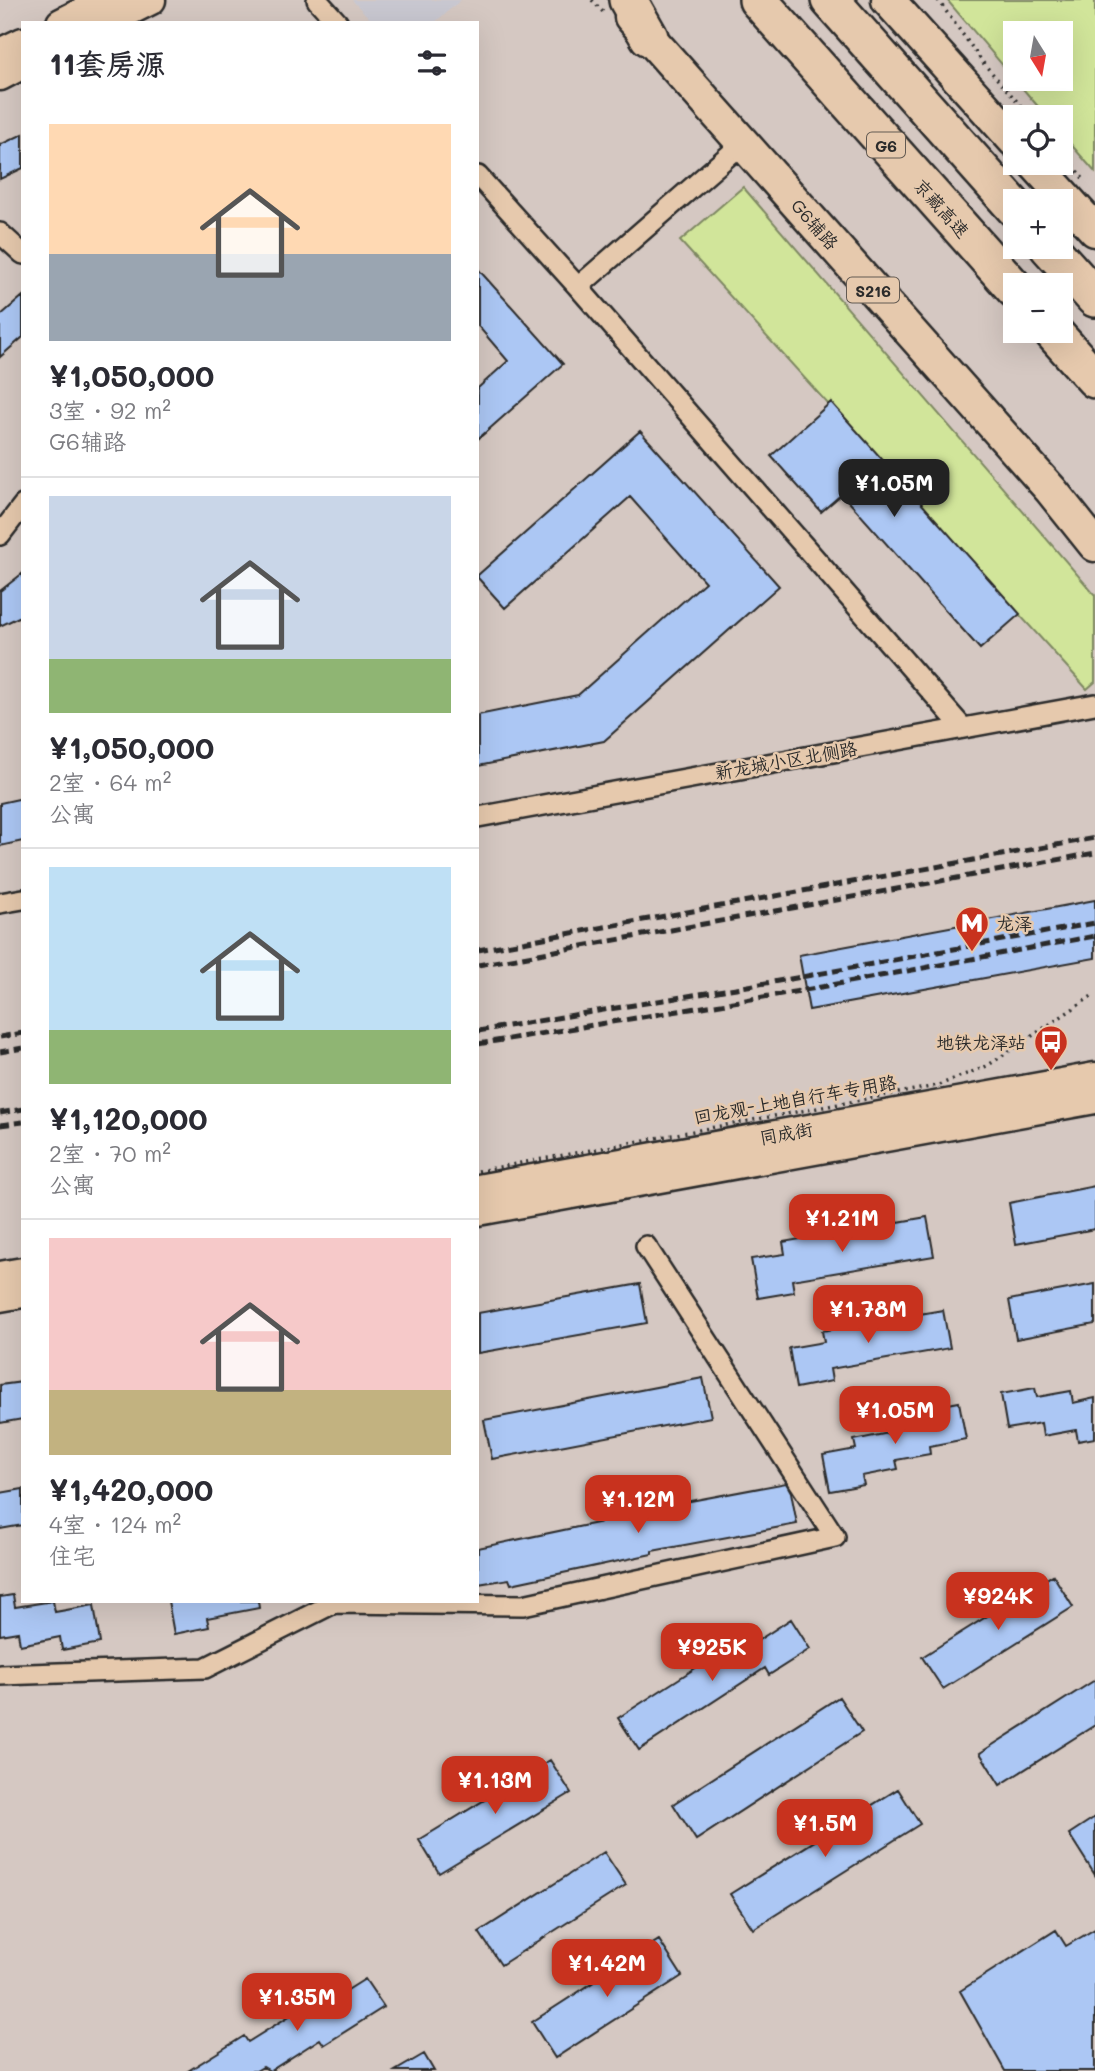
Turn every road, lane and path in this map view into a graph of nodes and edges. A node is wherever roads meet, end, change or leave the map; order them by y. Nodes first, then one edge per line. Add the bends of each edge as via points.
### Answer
1 (106, 0) edge
2 (150, 0) edge
3 (317, 0) edge
4 (616, 0) edge
5 (628, 0) edge
6 (758, 0) edge
7 (830, 0) edge
8 (888, 0) edge
9 (938, 0) edge
10 (65, 21) edge
11 (109, 21) edge
12 (336, 21) edge
13 (649, 37) junction
14 (21, 43) edge
15 (0, 53) edge
16 (21, 65) edge
17 (0, 76) edge
18 (1020, 105) edge
19 (1003, 128) edge
20 (743, 143) junction
21 (1073, 163) edge
22 (1045, 175) edge
23 (479, 177) edge
24 (1088, 187) dead end
25 (1003, 195) edge
26 (1095, 230) edge
27 (0, 233) edge
28 (21, 252) edge
29 (1060, 259) edge
30 (1003, 276) edge
31 (578, 287) junction
32 (1095, 298) edge
33 (1063, 343) edge
34 (1095, 379) edge
35 (21, 508) edge
36 (0, 535) edge
37 (1095, 545) edge
38 (1095, 704) edge
39 (963, 728) junction
40 (479, 817) edge
41 (21, 899) edge
42 (0, 904) edge
43 (1095, 993) edge
44 (1095, 1077) edge
45 (1095, 1099) edge
46 (479, 1171) edge
47 (479, 1189) edge
48 (479, 1210) edge
49 (646, 1246) dead end
50 (21, 1272) edge
51 (0, 1276) edge
52 (21, 1293) edge
53 (0, 1297) edge
54 (332, 1603) edge
55 (397, 1603) edge
56 (0, 1675) edge

1 - 10 main road
2 - 11 main road
3 - 12 street
4 - 13 main road, G6辅路 / S216
5 - 13 highway
6 - 30 highway, 京藏高速 / G6
7 - 25 highway
8 - 19 main road
9 - 18 path
13 - 20 main road, G6辅路 / S216
14 - 15 main road
16 - 17 main road
20 - 31 street
20 - 37 main road, G6辅路 / S216
21 - 24 path
22 - 26 main road
23 - 31 street
27 - 28 street
29 - 32 highway
31 - 39 street
33 - 34 highway
35 - 36 street
38 - 39 street, 新龙城小区北侧路
39 - 40 street, 新龙城小区北侧路
41 - 42 street
43 - 46 path, 回龙观-上地自行车专用路, bridge via 987,1066 936,1086
44 - 47 main road, 同成街
45 - 48 main road, 同成街
49 - 55 street via 835,1537 523,1605
50 - 51 main road
52 - 53 main road
54 - 56 street via 205,1668

